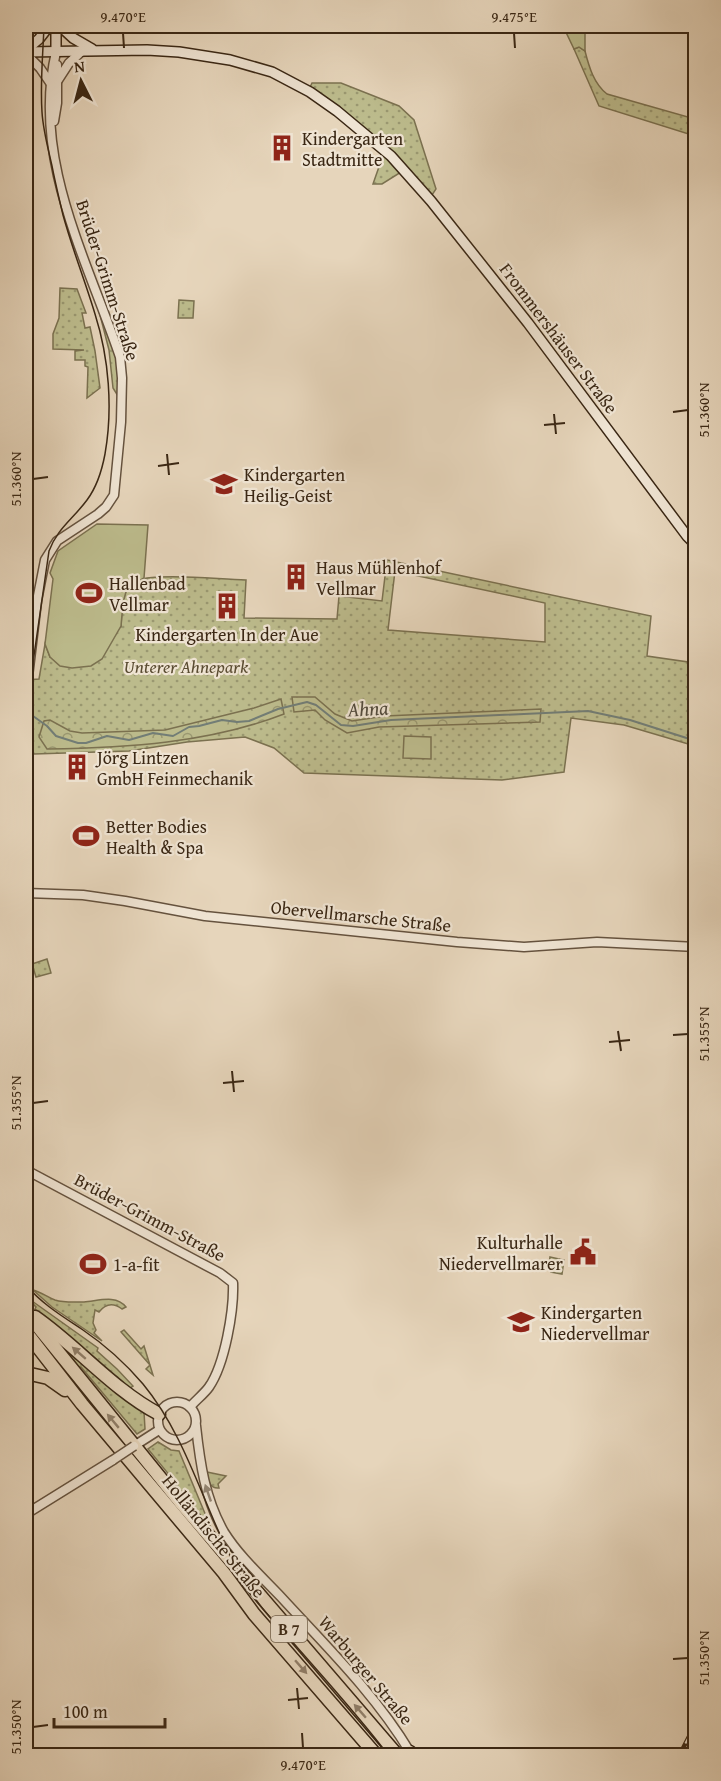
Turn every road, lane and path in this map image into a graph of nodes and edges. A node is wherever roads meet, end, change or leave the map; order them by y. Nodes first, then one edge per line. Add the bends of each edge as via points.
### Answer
1 (49, 26) edge
2 (58, 26) edge
3 (94, 50) junction
4 (56, 51) junction
5 (82, 51) junction
6 (26, 52) edge
7 (55, 82) junction
8 (696, 545) edge
9 (26, 693) edge
10 (26, 893) edge
11 (696, 947) edge
12 (26, 1170) edge
13 (26, 1311) edge
14 (26, 1332) edge
15 (26, 1373) edge
16 (82, 1404) junction
17 (190, 1407) junction
18 (159, 1414) junction
19 (196, 1426) junction
20 (159, 1430) junction
21 (30, 1508) edge
22 (26, 1514) edge
23 (407, 1754) edge
24 (377, 1755) edge

1 - 6 main road
2 - 3 main road
2 - 4 main road
3 - 5 main road, Frommershäuser Straße
3 - 8 main road, Frommershäuser Straße via 179,52 230,60 272,72 337,111 391,156 431,201
4 - 5 main road, Frommershäuser Straße
4 - 6 main road, Frommershäuser Straße
4 - 7 street, Brüder-Grimm-Straße
5 - 7 street
6 - 7 street
7 - 9 street, Brüder-Grimm-Straße via 50,120 55,160 65,206 120,357 121,422 114,495 98,514 57,541 45,560
10 - 11 street, Obervellmarsche Straße via 83,895 205,916 457,942 524,947 597,942
12 - 17 street, Brüder-Grimm-Straße via 233,1283 226,1342 218,1368 210,1386
18 -> 13 highway via 125,1392
23 -> 13 highway, Holländische Straße / B 7 via 180,1502
14 - 16 highway, B 7
15 - 16 highway via 48,1378
16 -> 24 highway, Holländische Straße / B 7 via 254,1614
17 - 18 street via 175,1402
17 - 19 street
18 - 20 street
19 - 20 street via 190,1436 177,1441 166,1438
23 -> 19 street, Warburger Straße via 396,1730 368,1693 225,1533 205,1485
20 - 21 street, bridge
21 - 22 street

